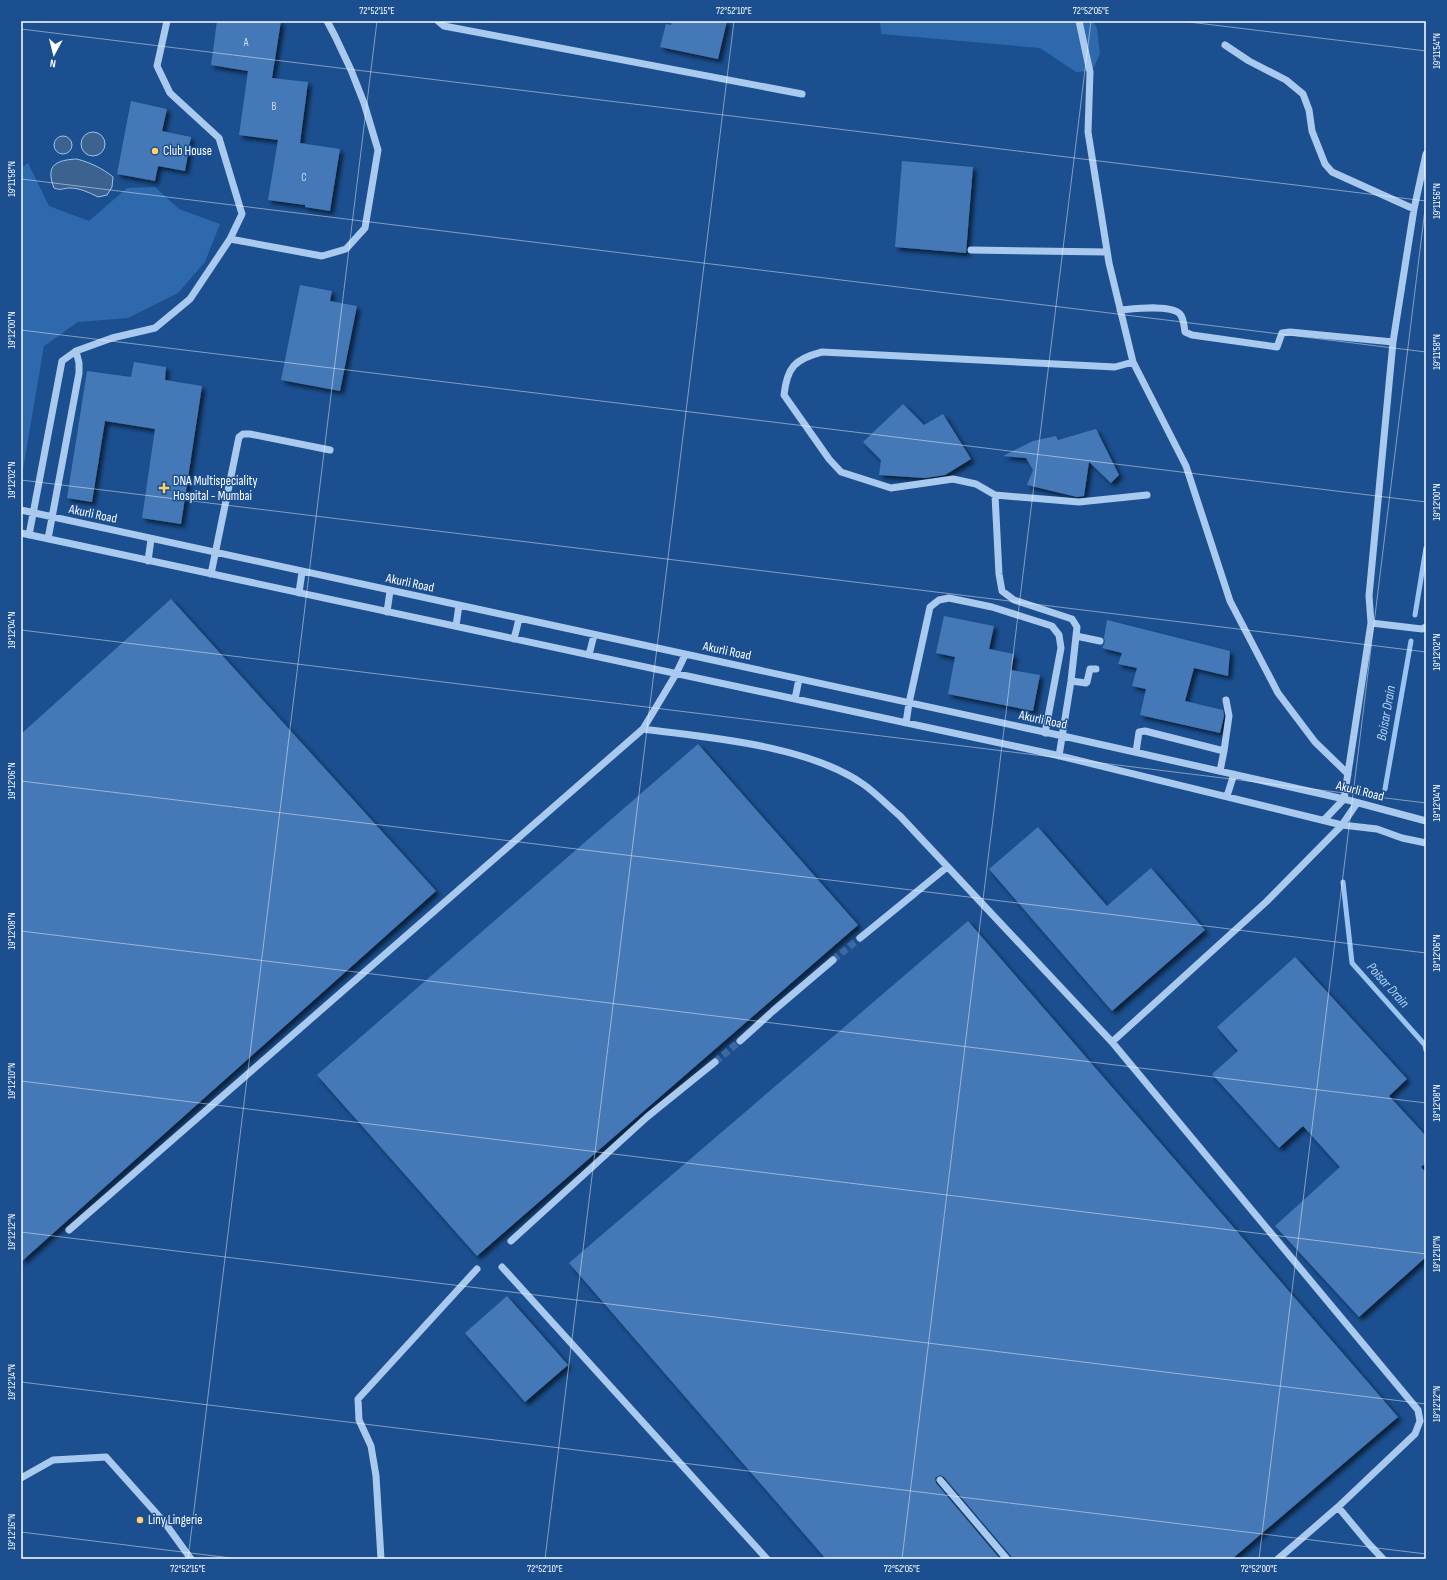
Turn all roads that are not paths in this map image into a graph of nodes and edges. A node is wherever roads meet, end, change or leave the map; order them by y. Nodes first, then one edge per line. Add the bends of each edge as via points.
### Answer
1 (167, 21) edge
2 (326, 21) edge
3 (438, 21) edge
4 (1079, 21) edge
5 (1225, 45) dead end
6 (802, 94) dead end
7 (1426, 154) edge
8 (1414, 209) junction
9 (230, 239) junction
10 (971, 250) dead end
11 (1107, 252) junction
12 (1120, 310) junction
13 (1394, 342) junction
14 (76, 351) junction
15 (1133, 362) junction
16 (330, 450) dead end
17 (1147, 495) dead end
18 (995, 496) junction
19 (21, 510) edge
20 (33, 513) junction
21 (52, 518) junction
22 (25, 534) edge
23 (48, 539) junction
24 (151, 539) junction
25 (214, 552) junction
26 (148, 561) junction
27 (302, 572) junction
28 (211, 574) junction
29 (390, 591) junction
30 (299, 593) junction
31 (458, 606) junction
32 (387, 612) junction
33 (519, 619) junction
34 (1371, 623) junction
35 (456, 626) junction
36 (1426, 627) edge
37 (594, 635) junction
38 (1076, 636) junction
39 (514, 639) junction
40 (1100, 641) dead end
41 (589, 655) junction
42 (685, 655) junction
43 (1096, 669) dead end
44 (676, 674) junction
45 (799, 679) junction
46 (1071, 681) junction
47 (795, 699) junction
48 (1226, 700) dead end
49 (909, 703) junction
50 (906, 723) junction
51 (643, 729) junction
52 (1045, 733) junction
53 (1063, 736) junction
54 (1224, 751) junction
55 (1136, 752) junction
56 (1059, 756) junction
57 (1220, 771) junction
58 (1234, 774) junction
59 (1348, 774) junction
60 (1227, 796) junction
61 (1344, 799) junction
62 (1357, 804) junction
63 (1324, 820) junction
64 (1426, 820) edge
65 (1342, 825) junction
66 (1426, 843) edge
67 (947, 867) junction
68 (860, 938) tunnel mouth
69 (833, 960) tunnel mouth
70 (740, 1041) tunnel mouth
71 (1112, 1042) junction
72 (715, 1062) tunnel mouth
73 (69, 1230) dead end
74 (511, 1241) dead end
75 (502, 1267) dead end
76 (477, 1269) dead end
77 (21, 1478) edge
78 (940, 1480) dead end
79 (1338, 1507) junction
80 (191, 1559) edge
81 (381, 1559) edge
82 (767, 1559) edge
83 (1007, 1559) edge
84 (1278, 1559) edge
85 (1383, 1559) edge

1 - 9 street via 157,66 170,93 218,138 242,214
2 - 9 street via 351,70 378,150 365,228 346,249 322,256
3 - 6 street via 444,26
4 - 11 street via 1090,72 1088,132
5 - 8 street via 1286,80 1303,94 1309,110 1312,131 1325,164 1332,172
7 - 8 street
8 - 13 street
9 - 14 street via 190,299 155,328 112,338
10 - 11 street
11 - 12 street
12 - 13 street via 1170,308 1181,315 1185,332 1192,335 1277,347 1282,334 1290,332
12 - 15 street
13 - 34 street via 1369,596
14 - 20 street via 62,361 60,367
14 - 21 street via 79,373
15 - 18 street via 1115,367 822,352 807,356 794,365 786,381 784,395 841,472 891,488 953,479 976,484
15 - 59 street via 1186,466 1230,601 1278,693 1315,742
16 - 25 street via 250,434 239,437
17 - 18 street via 1079,502
18 - 38 street via 1002,591 1014,600 1072,619 1077,627
19 - 20 street, Akurli Road
20 - 21 street, Akurli Road
20 - 22 street
21 - 23 street
21 - 24 street, Akurli Road
22 - 23 street
23 - 26 street
24 - 25 street, Akurli Road
24 - 26 street
25 - 27 street, Akurli Road
25 - 28 street
26 - 28 street
27 - 29 street, Akurli Road
27 - 30 street
28 - 30 street
29 - 31 street, Akurli Road
29 - 32 street
30 - 32 street
31 - 33 street, Akurli Road
31 - 35 street
32 - 35 street
33 - 37 street, Akurli Road
33 - 39 street
34 - 36 street via 1422,629
34 - 59 street
35 - 39 street
37 - 41 street
37 - 42 street, Akurli Road
38 - 40 street
38 - 46 street
39 - 41 street
41 - 44 street
42 - 44 street
42 - 45 street, Akurli Road
43 - 46 street via 1090,669 1086,683
44 - 47 street
44 - 51 street
45 - 47 street
45 - 49 street, Akurli Road
46 - 53 street
47 - 50 street
48 - 54 street via 1229,716
49 - 50 street
49 - 52 street, Akurli Road
49 - 52 street via 930,607 939,600 949,598 992,607 1052,626 1059,634 1061,648
50 - 56 street
51 - 67 street via 760,746 838,770 864,784 900,816
51 - 73 street
52 - 53 street, Akurli Road
53 - 55 street, Akurli Road
53 - 56 street
54 - 55 street via 1146,731 1139,732
54 - 57 street
55 - 57 street, Akurli Road
56 - 60 street
57 - 58 street, Akurli Road
58 - 60 street
58 - 61 street, Akurli Road
59 - 61 street
60 - 63 street
61 - 62 street, Akurli Road
61 - 63 street
62 - 64 street, Akurli Road
62 - 65 street
63 - 65 street
65 - 66 street via 1377,829
65 - 71 street via 1266,902
67 - 68 street
67 - 71 street
69 - 70 street
71 - 79 street via 1418,1410 1420,1421 1416,1434
72 - 74 street via 647,1117
75 - 82 street
76 - 81 street via 358,1400 359,1420 372,1446
77 - 80 street via 53,1460 106,1457 165,1523
78 - 83 street
79 - 84 street
79 - 85 street

